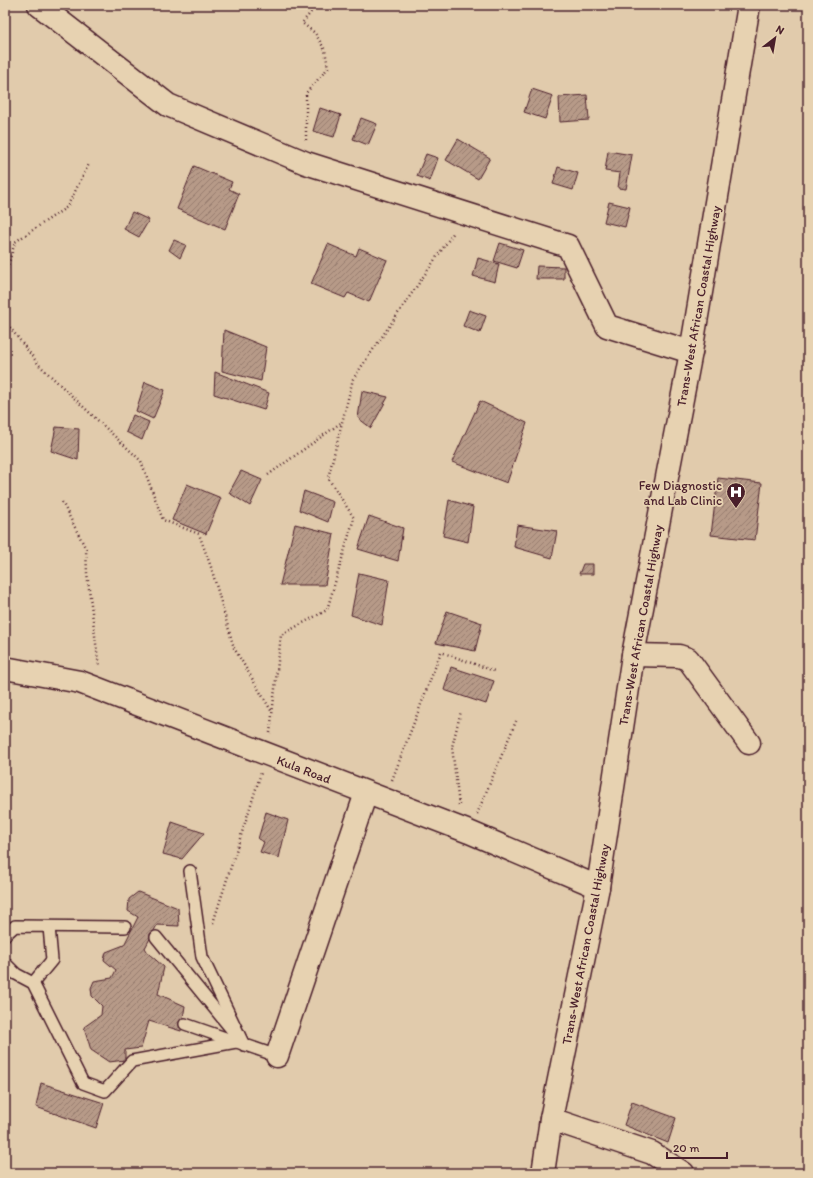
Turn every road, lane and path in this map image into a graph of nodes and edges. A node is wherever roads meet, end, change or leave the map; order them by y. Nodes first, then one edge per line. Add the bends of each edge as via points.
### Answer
1 (39, 5) edge
2 (317, 5) edge
3 (749, 5) edge
4 (306, 163) junction
5 (89, 164) dead end
6 (466, 214) junction
7 (5, 276) edge
8 (5, 321) edge
9 (691, 352) junction
10 (342, 422) junction
11 (268, 475) dead end
12 (62, 502) dead end
13 (632, 655) junction
14 (5, 668) edge
15 (494, 671) dead end
16 (102, 691) junction
17 (461, 711) dead end
18 (272, 713) junction
19 (517, 719) dead end
20 (749, 743) dead end
21 (267, 755) junction
22 (375, 796) junction
23 (466, 831) junction
24 (190, 871) dead end
25 (598, 887) junction
26 (49, 927) junction
27 (125, 927) dead end
28 (5, 935) edge
29 (156, 937) dead end
30 (202, 957) junction
31 (5, 963) edge
32 (33, 983) junction
33 (185, 1024) dead end
34 (240, 1043) junction
35 (277, 1056) joint
36 (551, 1119) junction
37 (543, 1173) edge
38 (683, 1173) edge

1 - 4 main road via 168,105
2 - 4 path via 302,23 315,32 325,50 328,68 306,93
3 - 9 main road, Trans-West African Coastal Highway
4 - 6 main road
5 - 7 path via 66,207 15,242
6 - 9 main road via 568,246 607,326
6 - 10 path via 353,379
8 - 18 path via 40,365 141,461 162,520 199,534 234,648
9 - 13 main road, Trans-West African Coastal Highway
10 - 11 path
10 - 18 path via 328,478 354,518 327,610 281,635
12 - 16 path via 86,549
13 - 20 main road via 679,656 688,659
13 - 25 main road, Trans-West African Coastal Highway
14 - 16 main road, Kula Road via 80,682
15 - 22 path via 441,652
16 - 21 main road, Kula Road
17 - 23 path via 452,747
18 - 21 path
19 - 23 path
21 - 22 main road, Kula Road
21 - 30 path
22 - 23 main road, Kula Road
22 - 35 main road
23 - 25 main road, Kula Road
24 - 30 lane
25 - 36 main road, Trans-West African Coastal Highway
26 - 27 lane
26 - 28 lane via 14,926
26 - 32 lane via 52,960
29 - 34 lane
30 - 34 lane
31 - 32 lane via 16,974
32 - 34 lane via 83,1083 105,1091 132,1061
33 - 34 lane
34 - 35 lane
36 - 37 main road, Trans-West African Coastal Highway
36 - 38 main road via 652,1153

